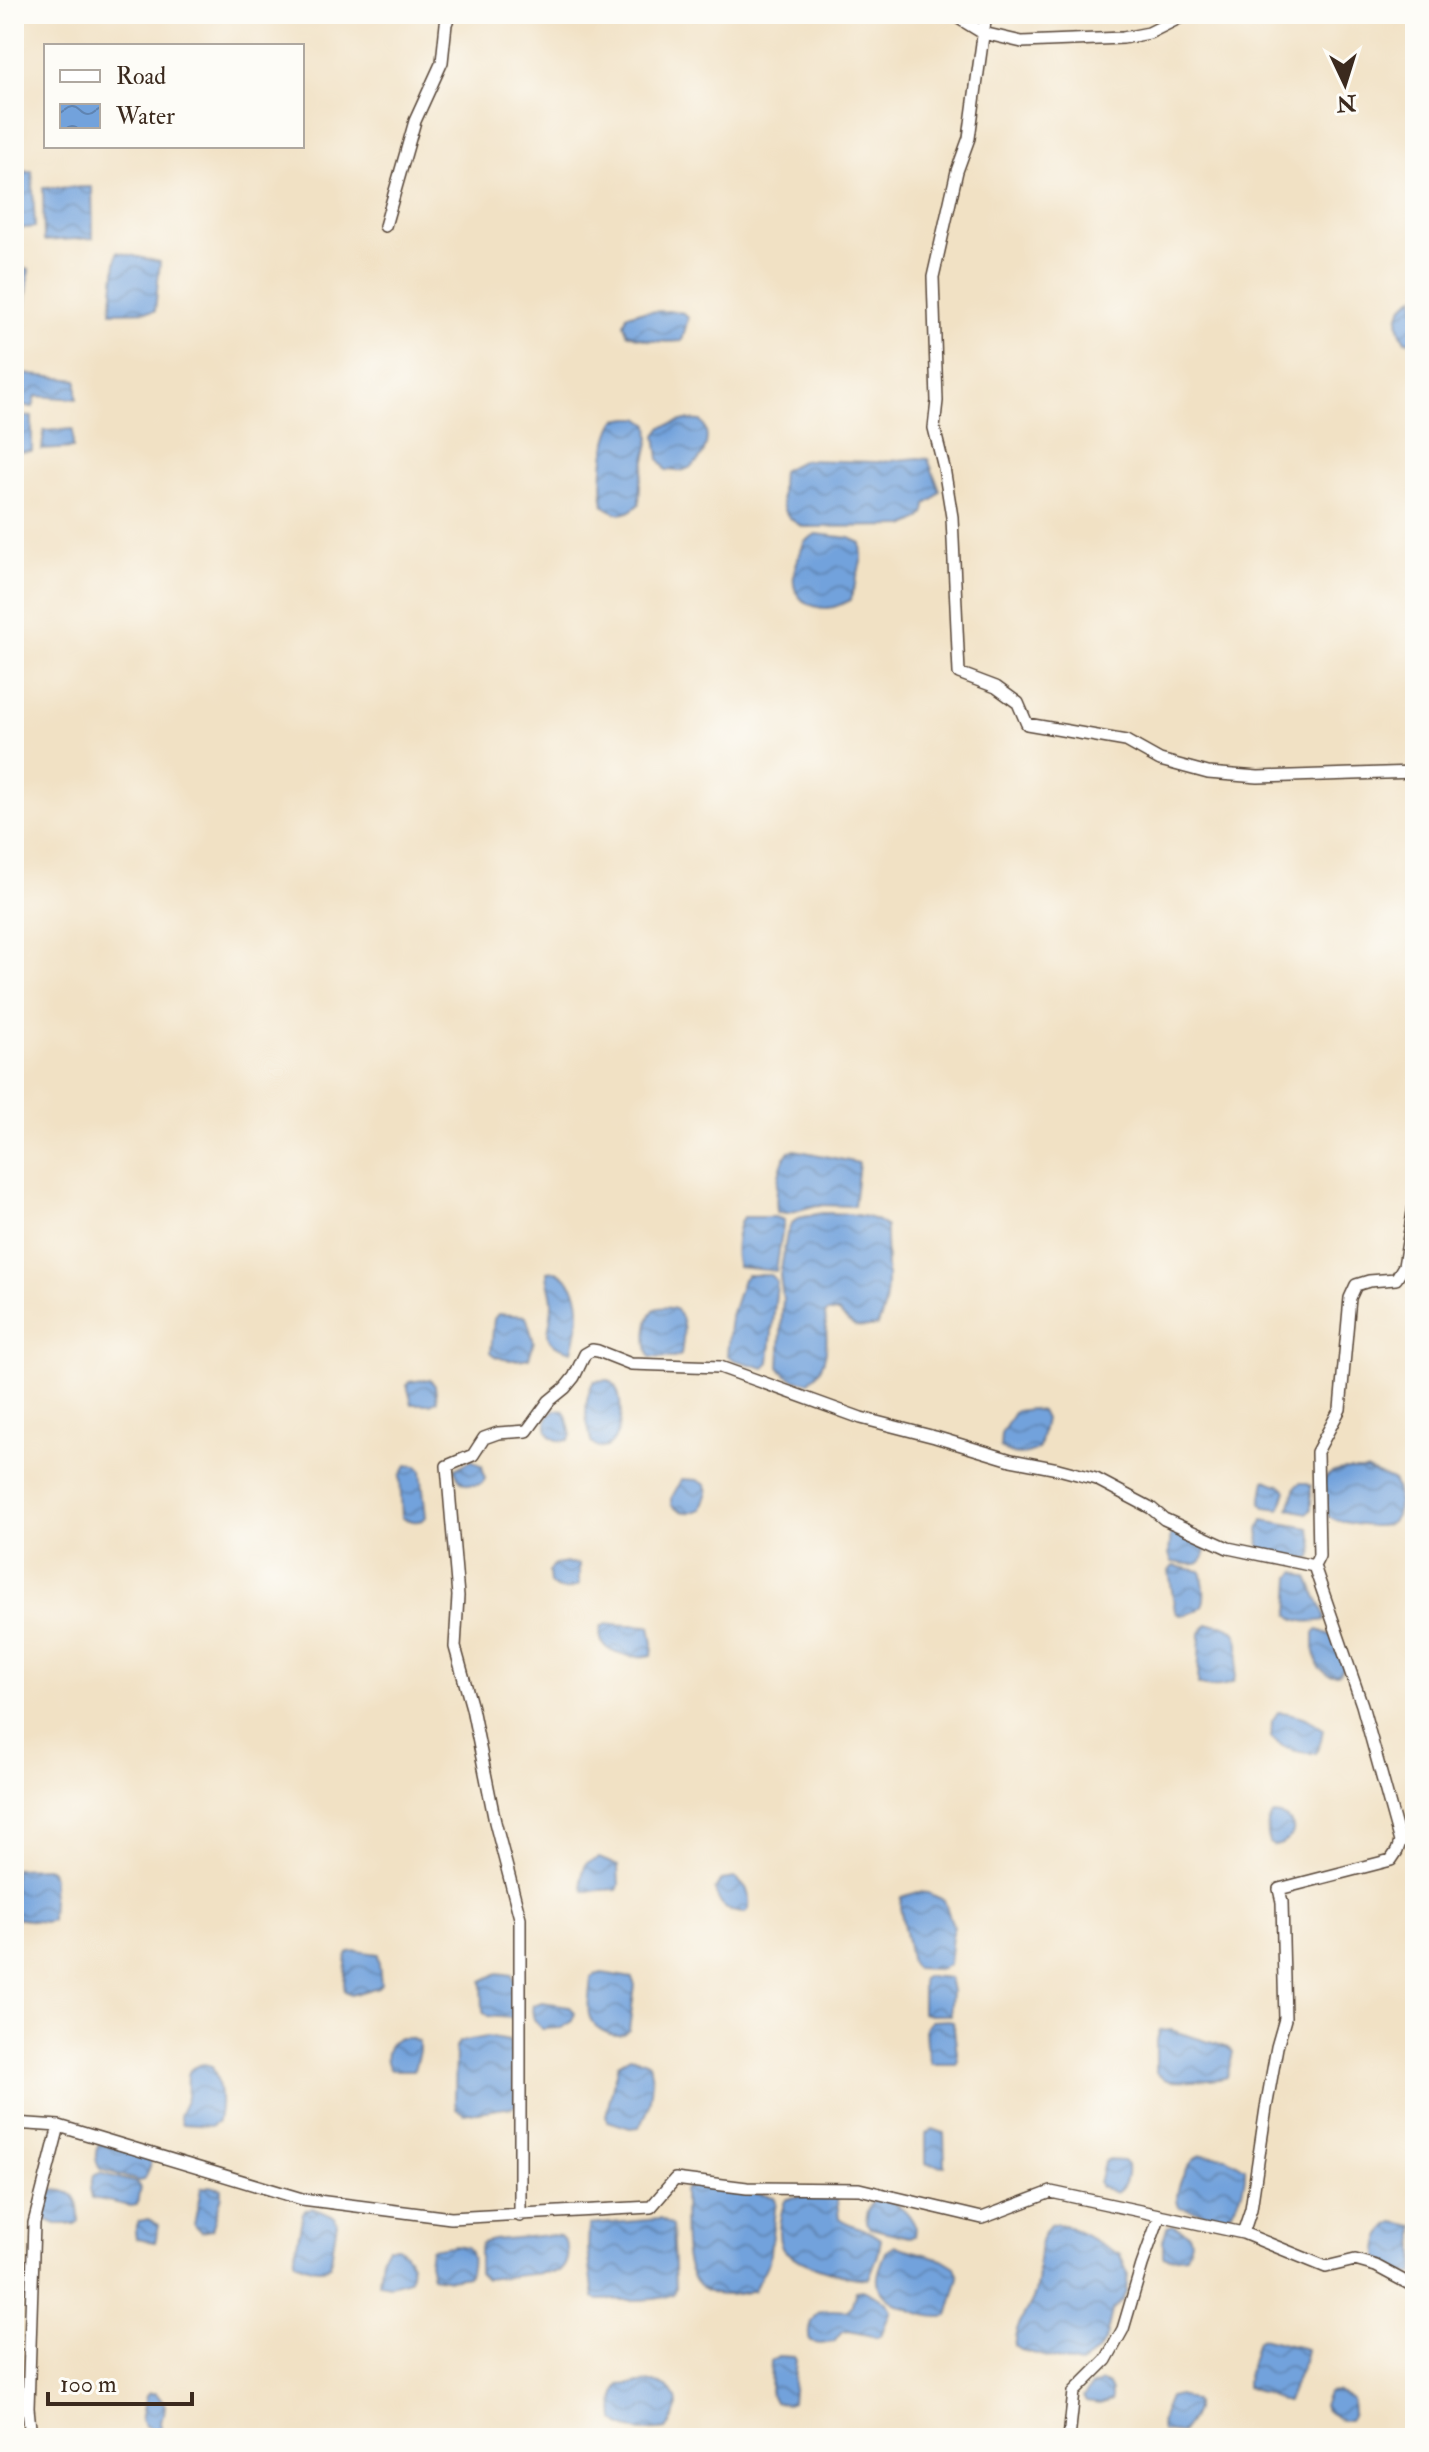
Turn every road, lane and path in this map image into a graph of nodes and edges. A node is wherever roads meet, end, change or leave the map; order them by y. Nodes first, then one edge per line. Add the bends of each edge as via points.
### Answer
1 (450, 14) edge
2 (952, 14) edge
3 (986, 14) edge
4 (1187, 14) edge
5 (983, 33) junction
6 (385, 226) dead end
7 (1415, 772) edge
8 (1415, 1200) edge
9 (1314, 1566) junction
10 (14, 2123) edge
11 (59, 2126) junction
12 (1160, 2215) junction
13 (520, 2216) junction
14 (1243, 2233) junction
15 (1415, 2287) edge
16 (31, 2438) edge
17 (1069, 2438) edge

1 - 6 street via 442,62 415,121
2 - 5 street
3 - 5 street
4 - 5 street via 1149,33 1123,38 1022,42
5 - 7 street via 969,138 933,277 934,428 952,517 959,673 996,687 1018,703 1027,724 1126,741 1160,760 1208,773 1258,777
8 - 9 street via 1404,1266 1396,1279 1356,1285 1350,1298 1340,1409 1317,1452 1319,1556
9 - 13 street via 1228,1548 1096,1479 861,1418 720,1367 631,1364 592,1350 527,1431 484,1438 473,1455 447,1466 458,1596 455,1647 520,1918
9 - 14 street via 1362,1705 1400,1842 1391,1860 1279,1889 1285,2019
10 - 11 street
11 - 13 street via 302,2199 451,2218
11 - 16 street via 34,2223
12 - 13 street via 1051,2192 982,2218 859,2189 747,2188 675,2179 651,2207
12 - 14 street
12 - 17 street via 1123,2329 1106,2360 1074,2392
14 - 15 street via 1326,2267 1355,2260 1376,2266

